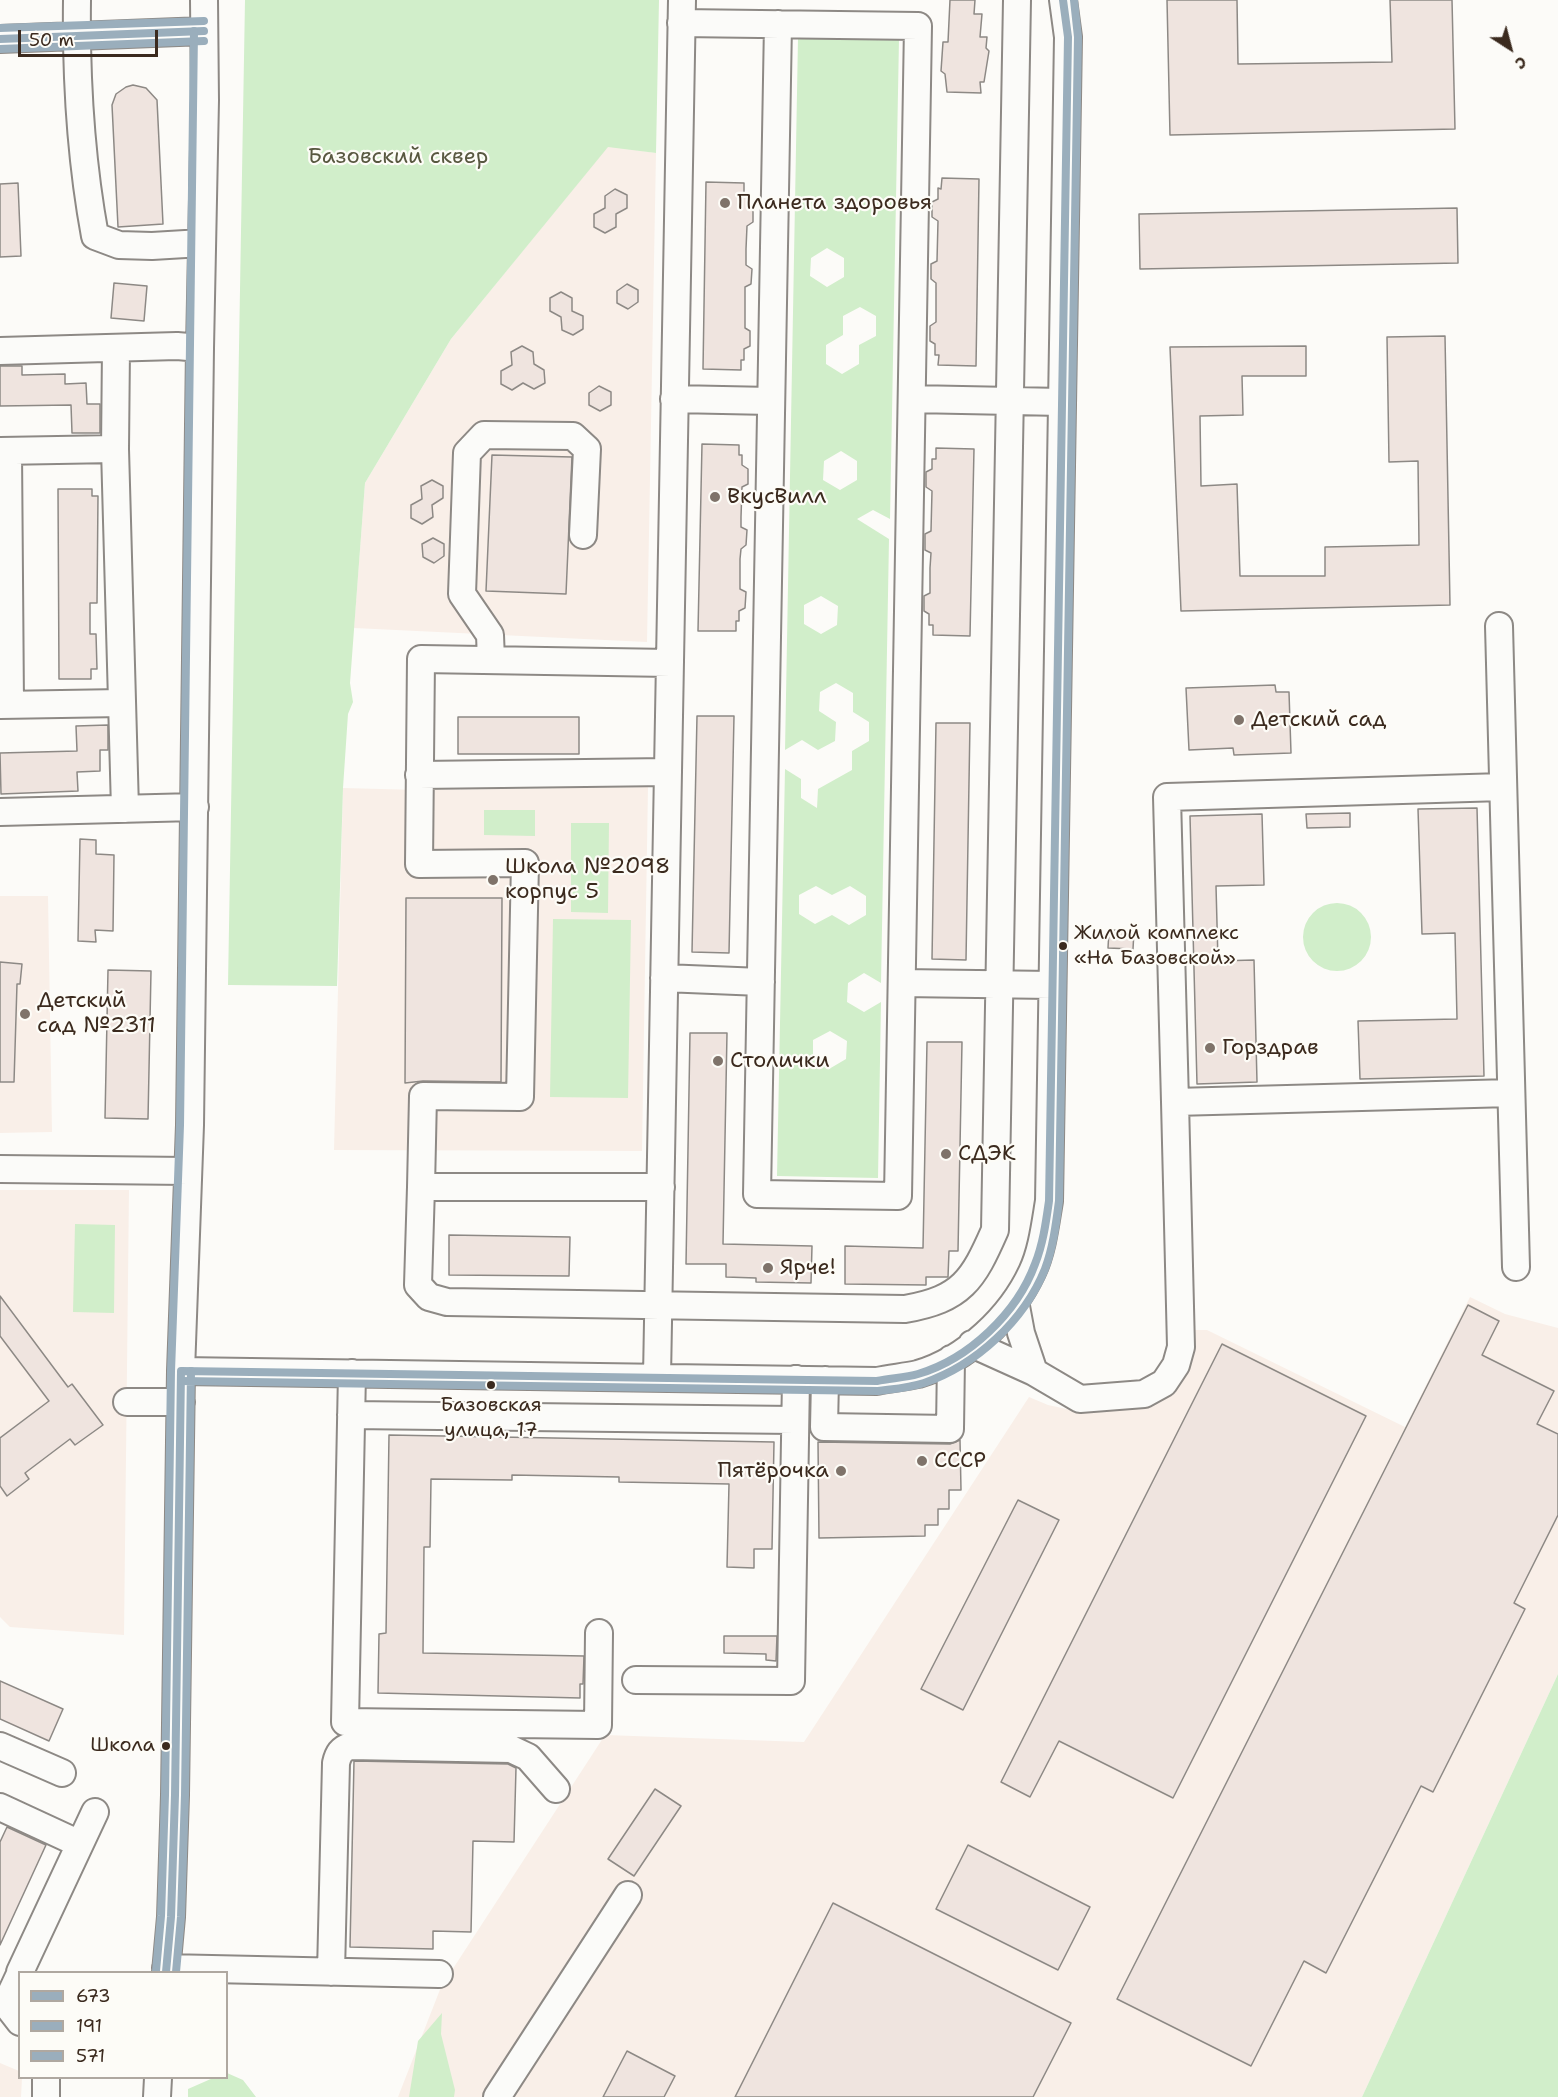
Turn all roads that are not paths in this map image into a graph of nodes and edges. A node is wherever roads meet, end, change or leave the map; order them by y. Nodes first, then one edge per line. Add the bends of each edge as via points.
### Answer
1 (77, 0) edge
2 (204, 0) edge
3 (1017, 0) edge
4 (1063, 0) edge
5 (681, 11) edge
6 (778, 24) junction
7 (204, 31) junction
8 (76, 36) junction
9 (0, 39) edge
10 (202, 243) junction
11 (116, 348) junction
12 (200, 348) junction
13 (0, 351) edge
14 (675, 399) junction
15 (912, 399) junction
16 (771, 401) junction
17 (1010, 401) junction
18 (1062, 402) junction
19 (115, 449) junction
20 (4, 451) edge
21 (583, 535) dead end
22 (1499, 626) dead end
23 (491, 660) junction
24 (670, 663) junction
25 (122, 703) junction
26 (5, 705) edge
27 (668, 772) junction
28 (419, 775) junction
29 (1503, 787) junction
30 (195, 807) junction
31 (125, 809) junction
32 (0, 812) edge
33 (664, 978) junction
34 (760, 982) junction
35 (902, 983) junction
36 (1000, 984) junction
37 (1053, 985) junction
38 (1511, 1093) junction
39 (1175, 1102) junction
40 (0, 1169) edge
41 (188, 1171) junction
42 (422, 1187) junction
43 (661, 1187) junction
44 (1516, 1267) dead end
45 (1015, 1301) junction
46 (658, 1306) junction
47 (962, 1351) junction
48 (182, 1371) junction
49 (1034, 1372) junction
50 (352, 1373) junction
51 (657, 1377) junction
52 (796, 1379) junction
53 (825, 1380) junction
54 (127, 1402) dead end
55 (181, 1402) junction
56 (351, 1415) junction
57 (794, 1420) junction
58 (599, 1633) dead end
59 (636, 1680) dead end
60 (0, 1746) edge
61 (62, 1773) dead end
62 (556, 1789) dead end
63 (0, 1807) edge
64 (95, 1812) dead end
65 (80, 1844) junction
66 (628, 1894) dead end
67 (166, 1970) edge
68 (21, 1971) edge
69 (331, 1972) junction
70 (439, 1974) dead end
71 (18, 1979) edge
72 (8, 2009) edge
73 (46, 2079) edge
74 (158, 2079) edge
75 (46, 2097) edge
76 (157, 2097) edge
77 (497, 2097) edge

1 - 8 street
2 - 7 street
3 - 17 street
4 - 18 street via 1068,36
5 - 6 street
5 - 14 street
6 - 15 street via 918,26
6 - 16 street
7 - 8 street
7 - 10 street
8 - 9 street
8 - 10 street via 95,236 118,245
10 - 12 street
11 - 12 street
11 - 13 street
11 - 19 street
12 - 30 street
14 - 16 street
14 - 24 street
15 - 17 street
15 - 35 street
16 - 34 street
17 - 18 street
17 - 36 street
18 - 37 street
19 - 20 street
19 - 25 street
20 - 26 street
21 - 23 street via 587,448 573,436 484,435 467,453 462,594 490,635
22 - 29 street
23 - 24 street
23 - 28 street via 421,659
24 - 27 street
25 - 26 street
25 - 31 street
27 - 28 street
27 - 33 street
28 - 42 street via 419,864 525,863 520,1097 423,1096
29 - 38 street
29 - 39 street via 1167,796
30 - 31 street
30 - 41 street
31 - 32 street
33 - 34 street
33 - 43 street
34 - 35 street via 757,1194 898,1197
35 - 36 street
36 - 37 street
36 - 46 street via 995,1230 979,1267 958,1290 932,1305 905,1310
37 - 45 street via 1049,1201 1032,1272
38 - 39 street
38 - 44 street
39 - 49 street via 1181,1347 1176,1365 1164,1383 1144,1394 1080,1399
40 - 41 street
41 - 48 street
42 - 43 street
42 - 46 street via 418,1285 429,1297 447,1302
43 - 46 street
45 - 47 street via 984,1336
45 - 49 street
46 - 51 street
47 - 49 street
47 - 53 street via 918,1373 865,1381
47 - 53 street via 950,1429 824,1427
48 - 50 street
48 - 55 street
50 - 51 street
50 - 56 street
51 - 52 street
52 - 53 street
52 - 57 street
54 - 55 street
55 - 67 street via 175,1795
56 - 57 street
56 - 58 street via 345,1722 598,1725
57 - 59 street via 791,1681
60 - 61 street
62 - 69 street via 528,1756 511,1749 344,1748 336,1763
63 - 65 street
64 - 65 street
65 - 68 street
66 - 77 street
67 - 69 street
69 - 70 street
71 - 72 street
73 - 75 street
74 - 76 street

